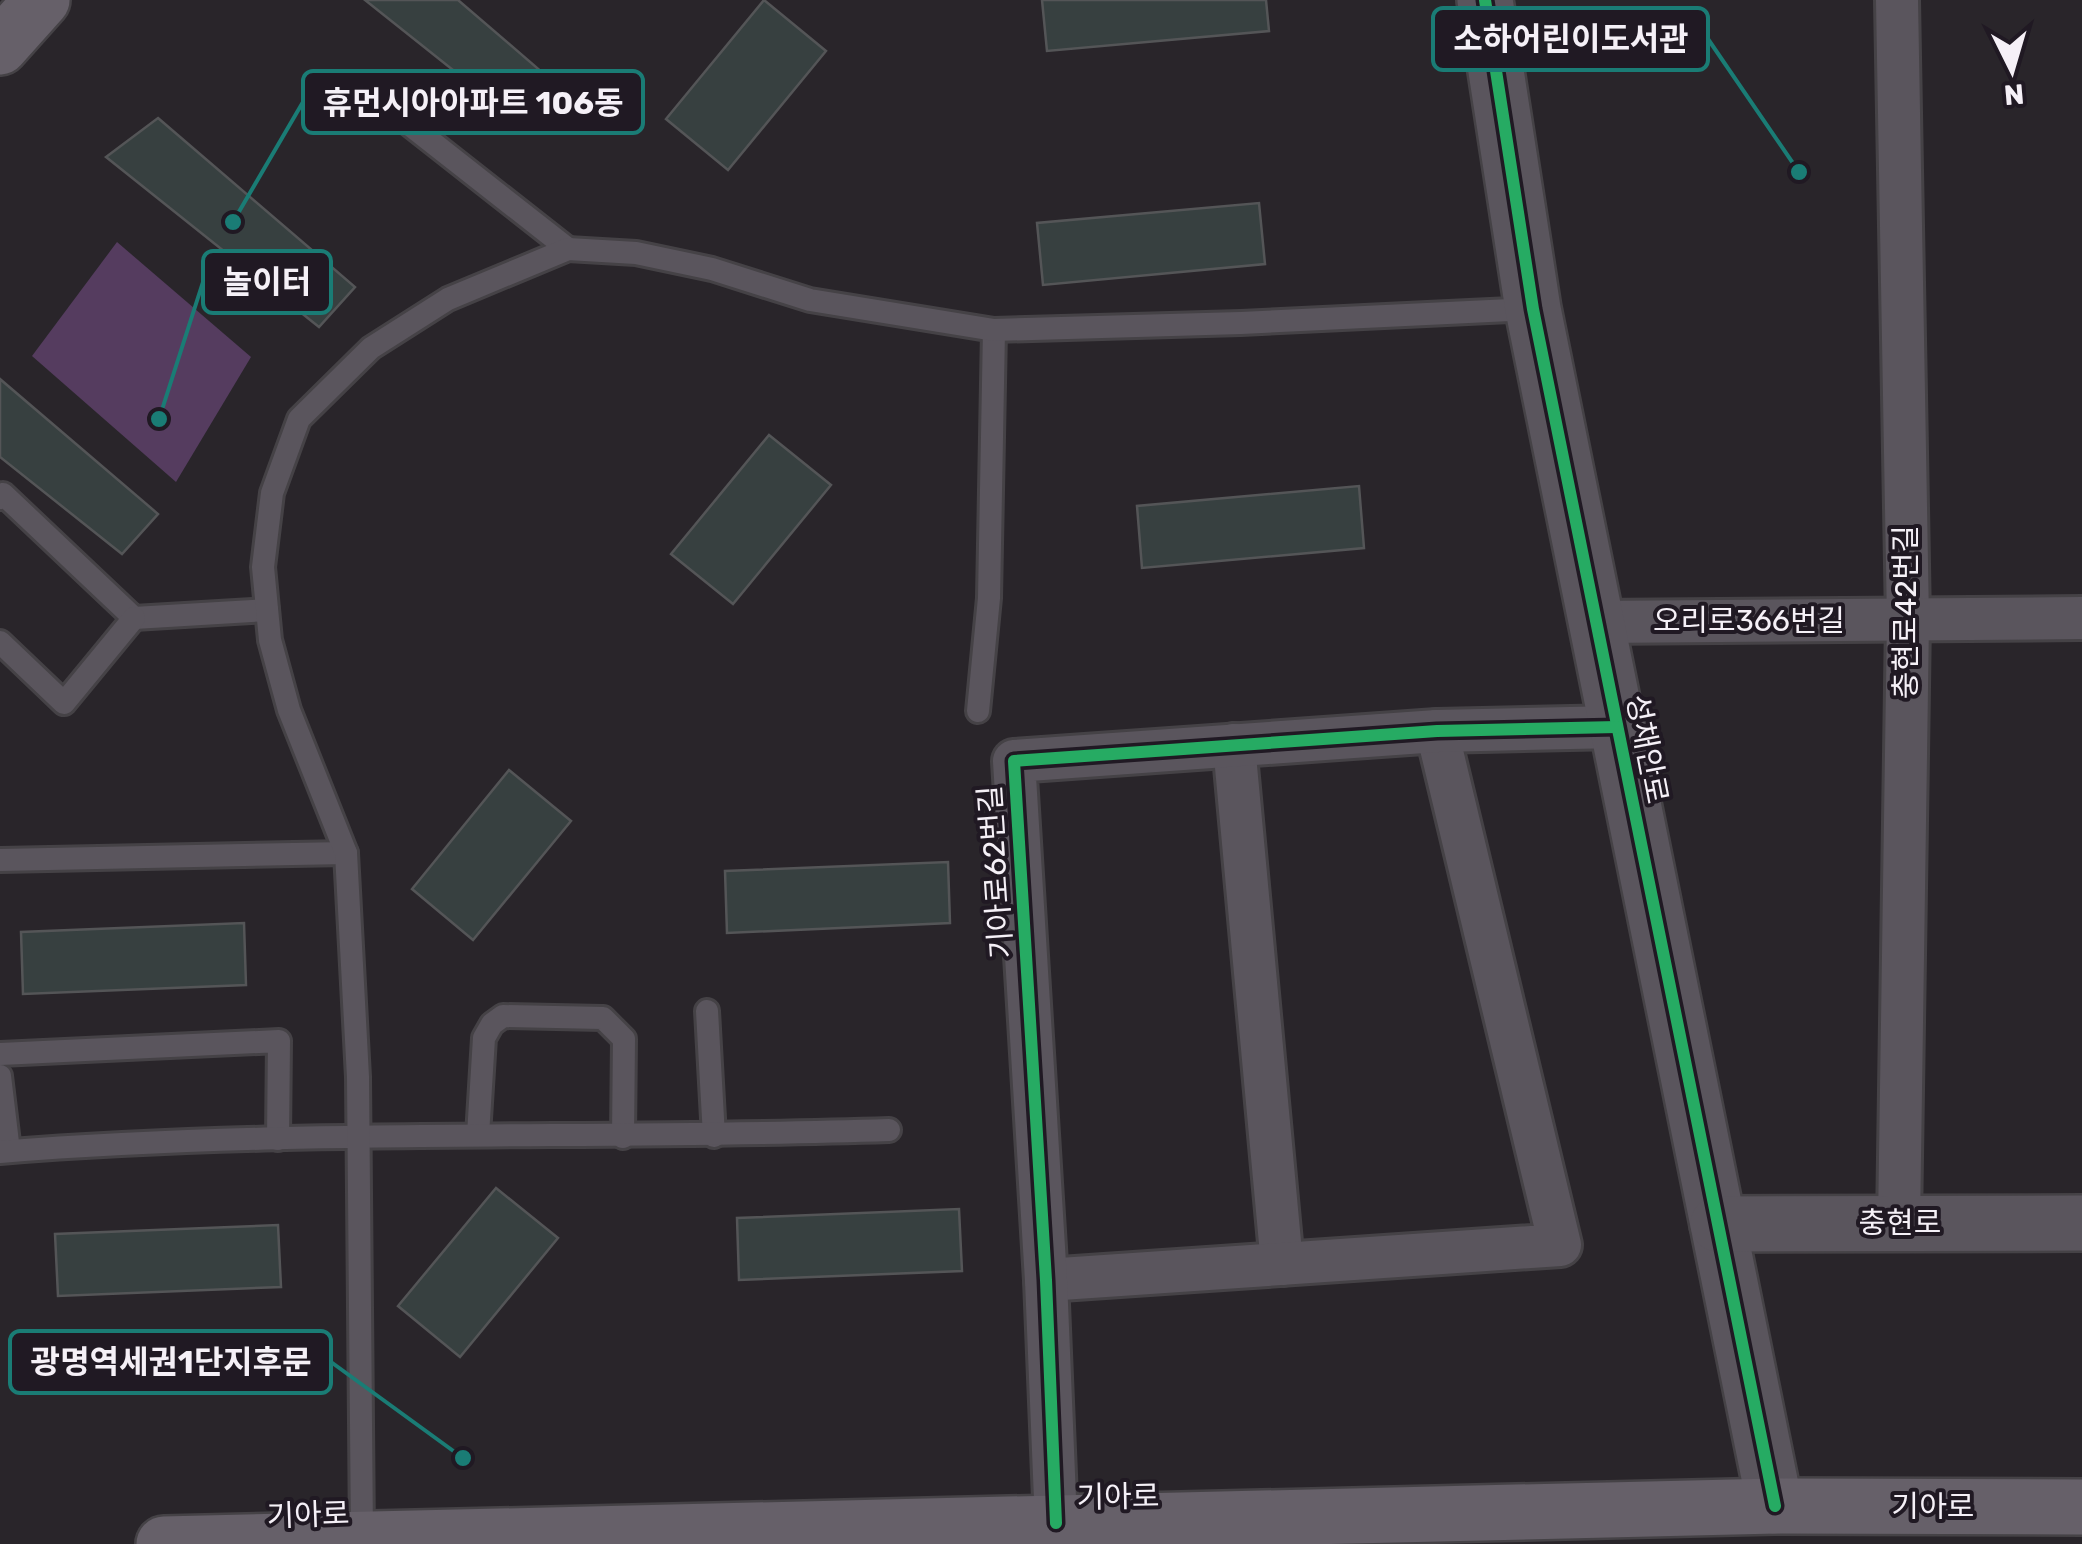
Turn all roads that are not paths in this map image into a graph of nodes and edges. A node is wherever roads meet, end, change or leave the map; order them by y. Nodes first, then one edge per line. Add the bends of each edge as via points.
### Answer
1 (42, 0) edge
2 (1485, 0) edge
3 (1897, 0) edge
4 (0, 47) edge
5 (405, 121) dead end
6 (568, 249) junction
7 (1533, 309) junction
8 (994, 330) junction
9 (0, 498) edge
10 (267, 610) junction
11 (134, 618) junction
12 (2082, 618) edge
13 (1908, 620) junction
14 (1596, 622) junction
15 (0, 642) edge
16 (978, 710) dead end
17 (1617, 727) junction
18 (1437, 731) junction
19 (1234, 746) junction
20 (346, 854) junction
21 (0, 860) edge
22 (707, 1012) dead end
23 (0, 1054) edge
24 (0, 1076) edge
25 (889, 1130) dead end
26 (358, 1135) junction
27 (478, 1135) junction
28 (714, 1136) junction
29 (623, 1137) junction
30 (278, 1139) junction
31 (5, 1151) edge
32 (2082, 1223) edge
33 (1718, 1224) junction
34 (1898, 1224) junction
35 (1282, 1264) junction
36 (1046, 1280) junction
37 (1774, 1506) junction
38 (2082, 1507) edge
39 (1056, 1524) junction
40 (362, 1538) junction
41 (164, 1544) edge

1 - 4 main road
2 - 7 street, 성채안로
3 - 13 street, 충현로42번길
5 - 6 lane
6 - 8 lane via 636,253 810,300
6 - 10 lane via 448,299 370,348 298,419 272,494 263,567
7 - 8 lane
7 - 14 street, 성채안로
8 - 16 lane via 989,598
9 - 11 lane
10 - 11 lane
10 - 20 lane via 289,710
11 - 15 lane via 64,703
12 - 13 street, 오리로366번길
13 - 14 street, 오리로366번길
13 - 34 street, 충현로42번길
14 - 17 street, 성채안로
17 - 18 street, 기아로62번길
17 - 33 street, 성채안로
18 - 19 street, 기아로62번길
18 - 35 street via 1560,1245
19 - 35 street
19 - 36 street, 기아로62번길 via 1014,761
20 - 21 lane
20 - 26 lane
22 - 28 lane
23 - 30 lane via 278,1041
24 - 31 lane
25 - 28 lane
26 - 27 lane
26 - 30 lane
26 - 40 lane
27 - 29 lane
27 - 29 lane via 484,1038 503,1016 603,1018 624,1039
28 - 29 lane
30 - 31 lane
32 - 34 street, 충현로
33 - 34 street, 충현로
33 - 37 street, 성채안로
35 - 36 street
36 - 39 street, 기아로62번길
37 - 38 main road, 기아로
37 - 39 main road, 기아로
39 - 40 main road, 기아로
40 - 41 main road, 기아로

